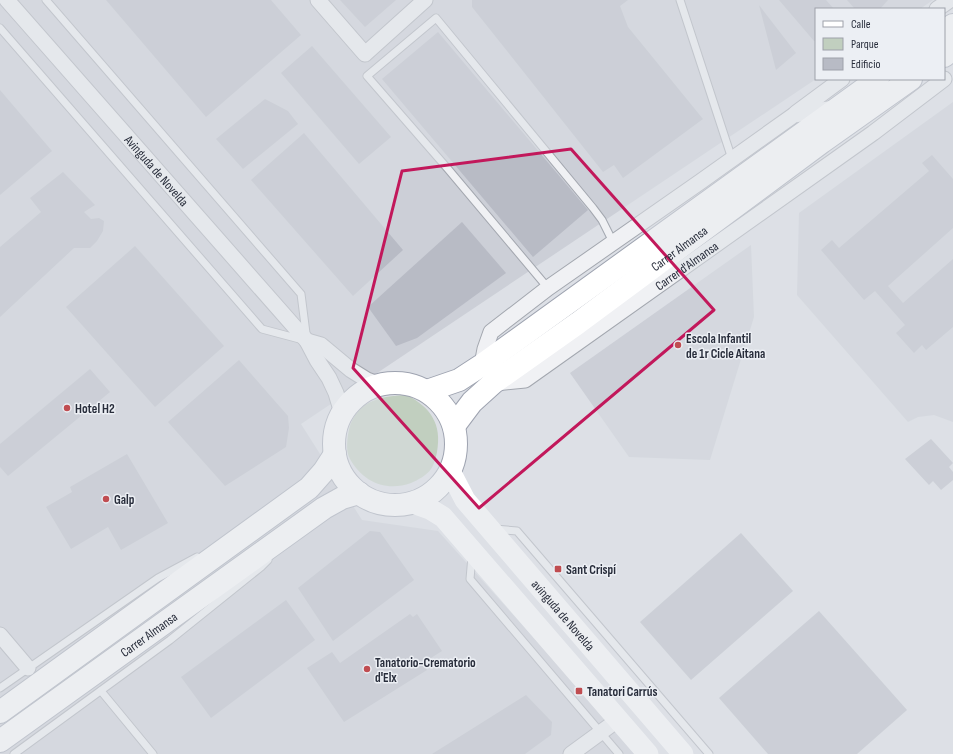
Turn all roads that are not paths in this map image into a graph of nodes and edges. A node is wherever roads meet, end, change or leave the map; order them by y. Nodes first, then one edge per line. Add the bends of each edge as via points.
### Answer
1 (7, 0) edge
2 (46, 0) edge
3 (318, 0) edge
4 (425, 0) edge
5 (680, 0) edge
6 (953, 25) edge
7 (0, 28) edge
8 (945, 31) edge
9 (953, 49) edge
10 (945, 55) edge
11 (953, 72) edge
12 (945, 78) edge
13 (841, 80) edge
14 (877, 80) edge
15 (910, 80) edge
16 (943, 80) edge
17 (839, 108) junction
18 (794, 115) junction
19 (873, 133) junction
20 (822, 142) junction
21 (732, 159) junction
22 (613, 242) junction
23 (548, 288) junction
24 (307, 341) junction
25 (488, 374) junction
26 (380, 385) junction
27 (427, 391) junction
28 (342, 413) junction
29 (454, 426) junction
30 (335, 454) junction
31 (450, 471) junction
32 (359, 493) junction
33 (413, 503) junction
34 (259, 524) junction
35 (297, 528) junction
36 (489, 528) junction
37 (472, 552) junction
38 (0, 635) edge
39 (28, 668) junction
40 (0, 688) edge
41 (101, 691) junction
42 (0, 712) edge
43 (619, 719) junction
44 (600, 732) junction
45 (0, 741) edge
46 (14, 754) edge
47 (153, 754) edge
48 (571, 754) edge
49 (619, 754) edge
50 (648, 754) edge
51 (682, 754) edge
52 (708, 754) edge

1 - 24 street, Avinguda de Novelda
2 - 24 lane via 301,294
3 - 4 street via 364,54
5 - 21 lane
6 - 8 main road
7 - 24 lane via 262,329
9 - 10 main road
11 - 12 street, Carrer d'Almansa
13 - 18 street, Carrer d'Almansa
14 - 17 main road, Carrer d'Almansa
15 - 20 main road, Carrer Almansa
16 - 19 street, Carrer d'Almansa
17 - 18 street, Carrer d'Almansa
17 - 25 main road, Carrer d'Almansa
18 - 21 street, Carrer d'Almansa
19 - 20 street, Carrer d'Almansa
19 - 25 street, Carrer d'Almansa via 525,380
20 - 25 main road, Carrer Almansa via 578,323
21 - 22 street, Carrer d'Almansa
22 - 23 street, Carrer d'Almansa
22 - 23 lane via 593,208 436,18 367,76
23 - 25 street, Carrer d'Almansa via 491,332 485,349
24 - 26 street, Avinguda de Novelda via 320,345 351,370
24 - 28 street, Avinguda de Novelda via 329,378
25 - 27 main road, Carrer d'Almansa via 459,380
25 - 29 main road, Carrer Almansa
26 - 27 main road via 403,383
26 - 28 main road via 357,396
27 - 29 main road via 442,404
28 - 30 main road via 335,430
29 - 31 main road via 457,439 456,455
30 - 32 main road via 343,476
30 - 34 main road, Carrer Almansa via 309,488
31 - 33 main road via 434,492
31 - 36 main road, avinguda de Novelda via 464,500
32 - 33 main road via 382,504
32 - 35 main road, Carrer Almansa via 342,498 324,508
33 - 37 main road, avinguda de Novelda via 443,517
34 - 39 lane, Carrer Almansa via 158,578
34 - 42 main road, Carrer Almansa
35 - 41 lane, Carrer Almansa via 261,567
35 - 45 main road, Carrer Almansa
36 - 51 main road, avinguda de Novelda
36 - 52 lane via 517,531
37 - 43 main road, avinguda de Novelda
37 - 44 lane via 470,579
38 - 39 street
39 - 40 lane, Carrer Almansa
41 - 46 lane, Carrer Almansa
41 - 47 lane
43 - 44 street
43 - 50 main road, avinguda de Novelda
44 - 48 street
44 - 49 lane

